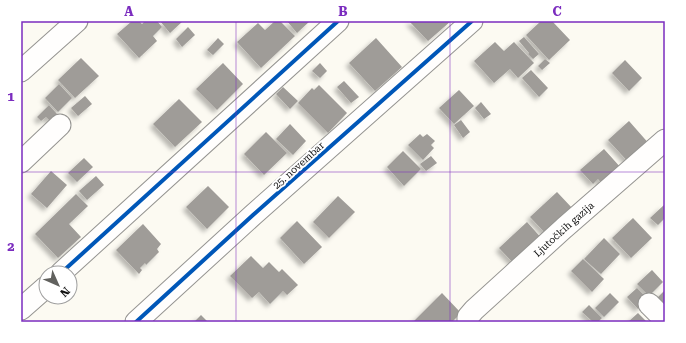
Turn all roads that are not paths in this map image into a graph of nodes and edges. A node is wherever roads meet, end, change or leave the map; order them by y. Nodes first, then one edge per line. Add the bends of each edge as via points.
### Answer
1 (77, 21) edge
2 (338, 21) edge
3 (472, 21) edge
4 (21, 71) edge
5 (60, 125) dead end
6 (665, 140) edge
7 (21, 162) edge
8 (70, 265) edge
9 (38, 294) edge
10 (649, 304) dead end
11 (21, 310) edge
12 (665, 320) edge
13 (136, 322) edge
14 (468, 322) edge

1 - 4 street
2 - 8 street
3 - 13 street, 25. novembar
5 - 7 street
6 - 14 street, Ljutočkih gazija via 480,305 468,317
9 - 11 street
10 - 12 street

